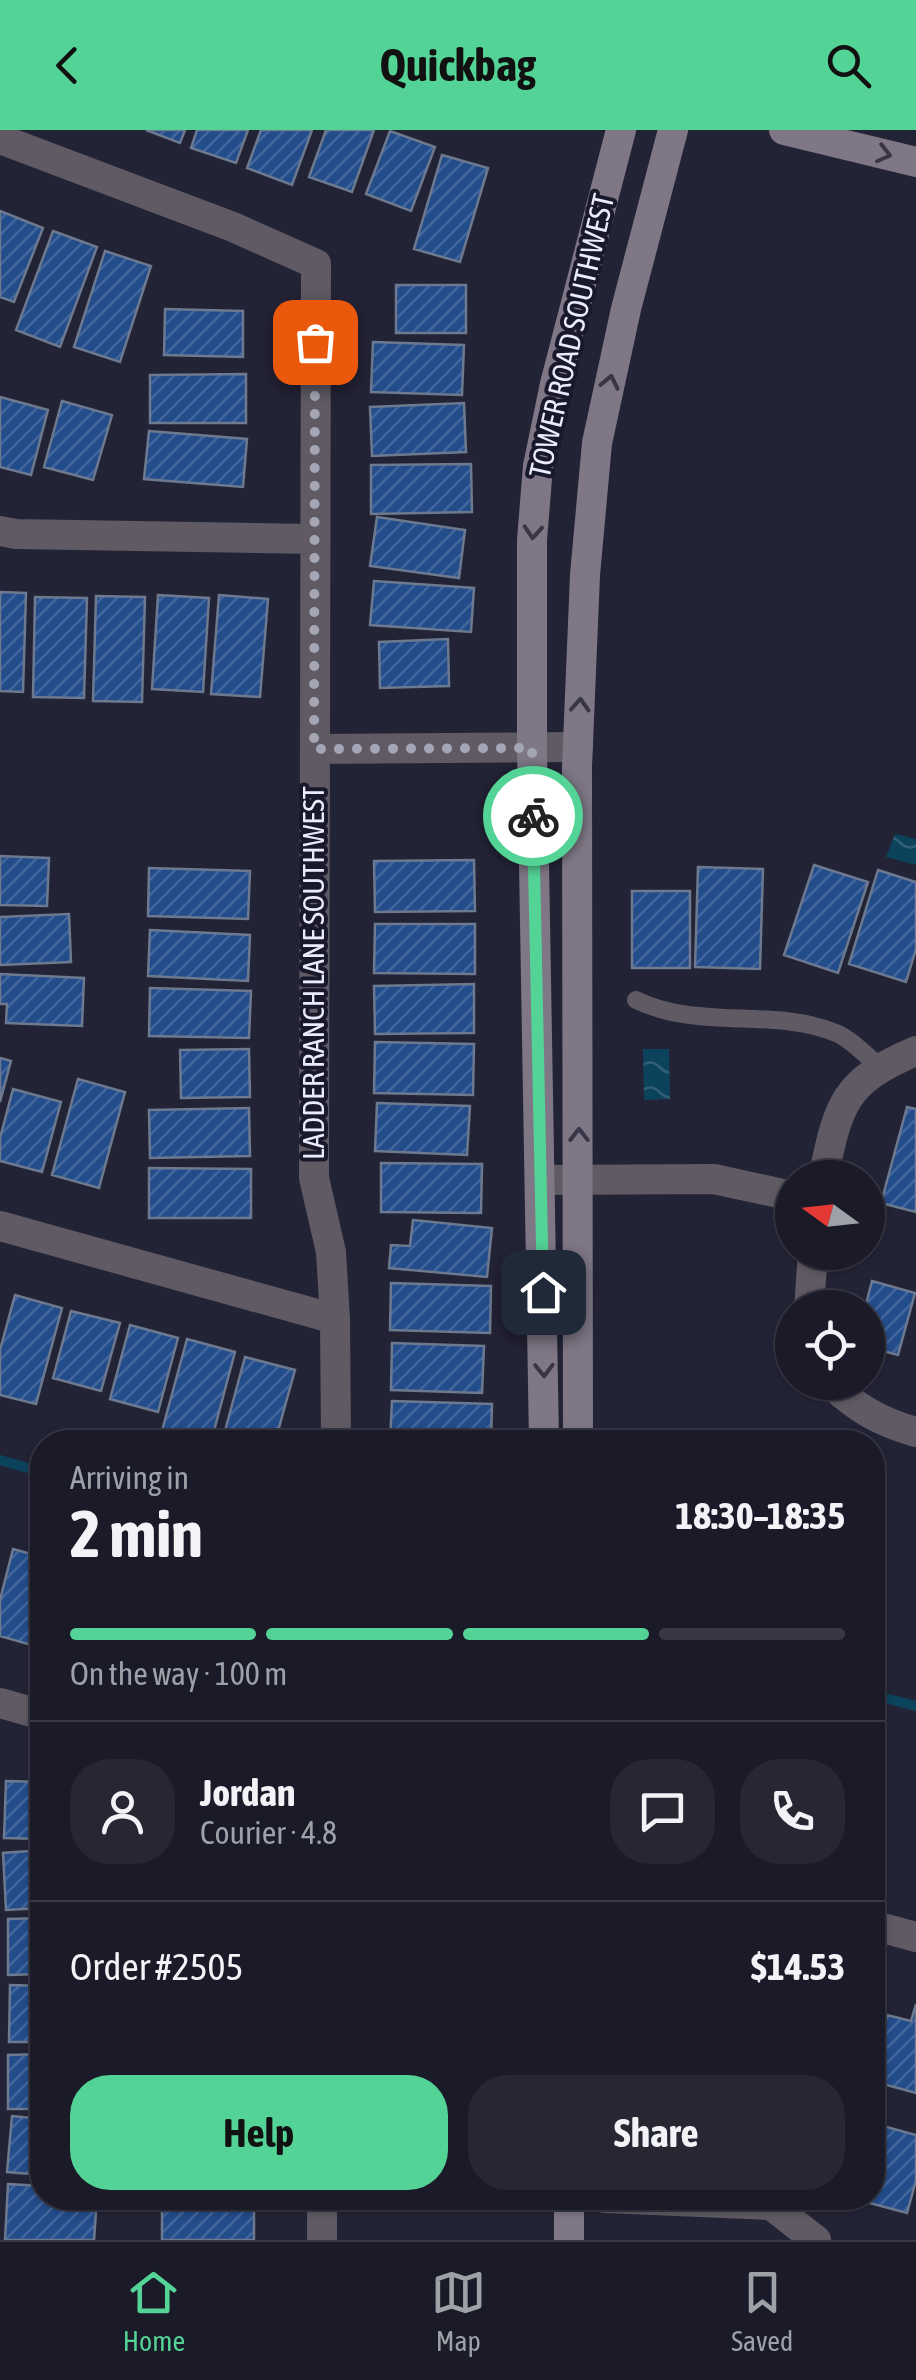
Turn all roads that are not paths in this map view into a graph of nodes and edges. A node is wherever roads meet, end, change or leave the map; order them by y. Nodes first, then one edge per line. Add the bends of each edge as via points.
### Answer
1 (622, 130) edge
2 (673, 130) edge
3 (784, 130) edge
4 (0, 139) edge
5 (916, 162) edge
6 (0, 530) edge
7 (313, 538) junction
8 (578, 747) junction
9 (532, 748) junction
10 (314, 749) junction
11 (636, 1000) dead end
12 (916, 1051) edge
13 (879, 1066) junction
14 (827, 1160) edge
15 (579, 1179) junction
16 (542, 1180) junction
17 (775, 1192) edge
18 (0, 1226) edge
19 (336, 1319) junction
20 (848, 1400) edge
21 (336, 1430) edge
22 (544, 1430) edge
23 (578, 1430) edge
24 (916, 1432) edge
25 (0, 1704) edge
26 (30, 1713) edge
27 (885, 1929) edge
28 (916, 1937) edge
29 (322, 2210) edge
30 (569, 2210) edge
31 (782, 2210) edge
32 (322, 2240) edge
33 (569, 2240) edge
34 (816, 2240) edge

1 -> 9 street, TOWER ROAD SOUTHWEST via 538,466
8 -> 2 street, TOWER ROAD SOUTHWEST via 597,443
3 -> 5 street
4 - 7 street, LADDER RANCH LANE SOUTHWEST via 316,264
6 - 7 street
7 - 10 street, LADDER RANCH LANE SOUTHWEST
8 - 9 street
15 -> 8 street, TOWER ROAD SOUTHWEST
9 - 10 street
9 - 16 street, TOWER ROAD SOUTHWEST
10 - 19 street, LADDER RANCH LANE SOUTHWEST via 314,1178 331,1252
11 - 13 lane via 711,1020 805,1023 840,1034
12 - 13 street
13 - 14 street via 855,1087 836,1120
15 - 16 street
15 - 17 street via 714,1179
15 - 23 street, TOWER ROAD SOUTHWEST
16 -> 22 street, TOWER ROAD SOUTHWEST
18 - 19 street
19 - 21 street, LADDER RANCH LANE SOUTHWEST
20 - 24 street via 886,1424
25 - 26 street
27 - 28 street
29 - 32 street
30 - 33 street
31 - 34 street

